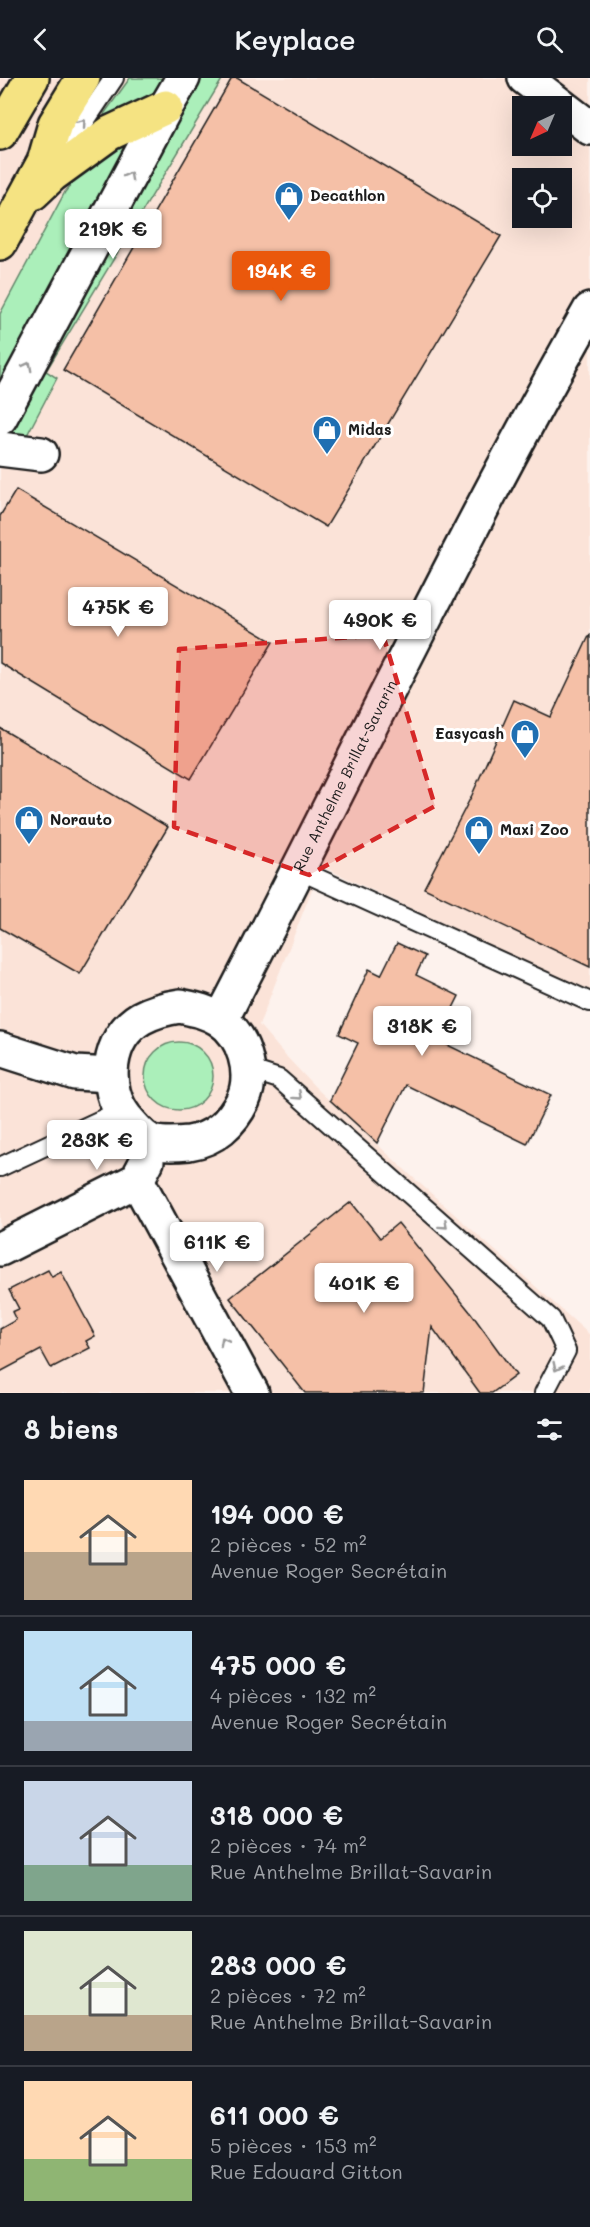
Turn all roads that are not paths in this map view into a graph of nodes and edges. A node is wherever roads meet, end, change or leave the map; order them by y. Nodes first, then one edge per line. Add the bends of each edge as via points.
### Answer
1 (32, 78) edge
2 (83, 78) edge
3 (114, 78) edge
4 (183, 78) edge
5 (525, 78) edge
6 (166, 107) junction
7 (590, 128) edge
8 (0, 133) edge
9 (44, 162) junction
10 (21, 204) junction
11 (0, 243) edge
12 (590, 310) edge
13 (0, 418) edge
14 (0, 449) edge
15 (41, 454) dead end
16 (299, 870) junction
17 (590, 1002) edge
18 (221, 1020) junction
19 (0, 1049) edge
20 (248, 1069) junction
21 (110, 1075) junction
22 (120, 1111) junction
23 (151, 1142) junction
24 (0, 1167) edge
25 (137, 1180) junction
26 (0, 1249) edge
27 (252, 1393) edge
28 (544, 1393) edge

1 - 8 main road
2 - 9 main road via 55,124
9 -> 3 lane via 85,121
4 - 6 street
5 - 7 street
6 - 10 main road via 110,133 52,175
13 -> 6 street
9 - 10 main road
10 - 11 main road
12 - 16 street, Rue Anthelme Brillat-Savarin via 522,429
14 - 15 street
16 - 17 lane
16 - 18 street, Rue Anthelme Brillat-Savarin
18 - 20 street via 243,1050
18 - 21 street via 202,1010 180,1006 139,1019 124,1034 114,1053
19 - 21 street via 75,1073
20 - 23 street via 246,1092 237,1113 221,1131 200,1141
20 -> 28 lane via 279,1079 551,1320 566,1351
21 - 22 street
22 - 23 street
22 - 24 lane
23 - 25 street
25 - 26 street
27 -> 25 street

